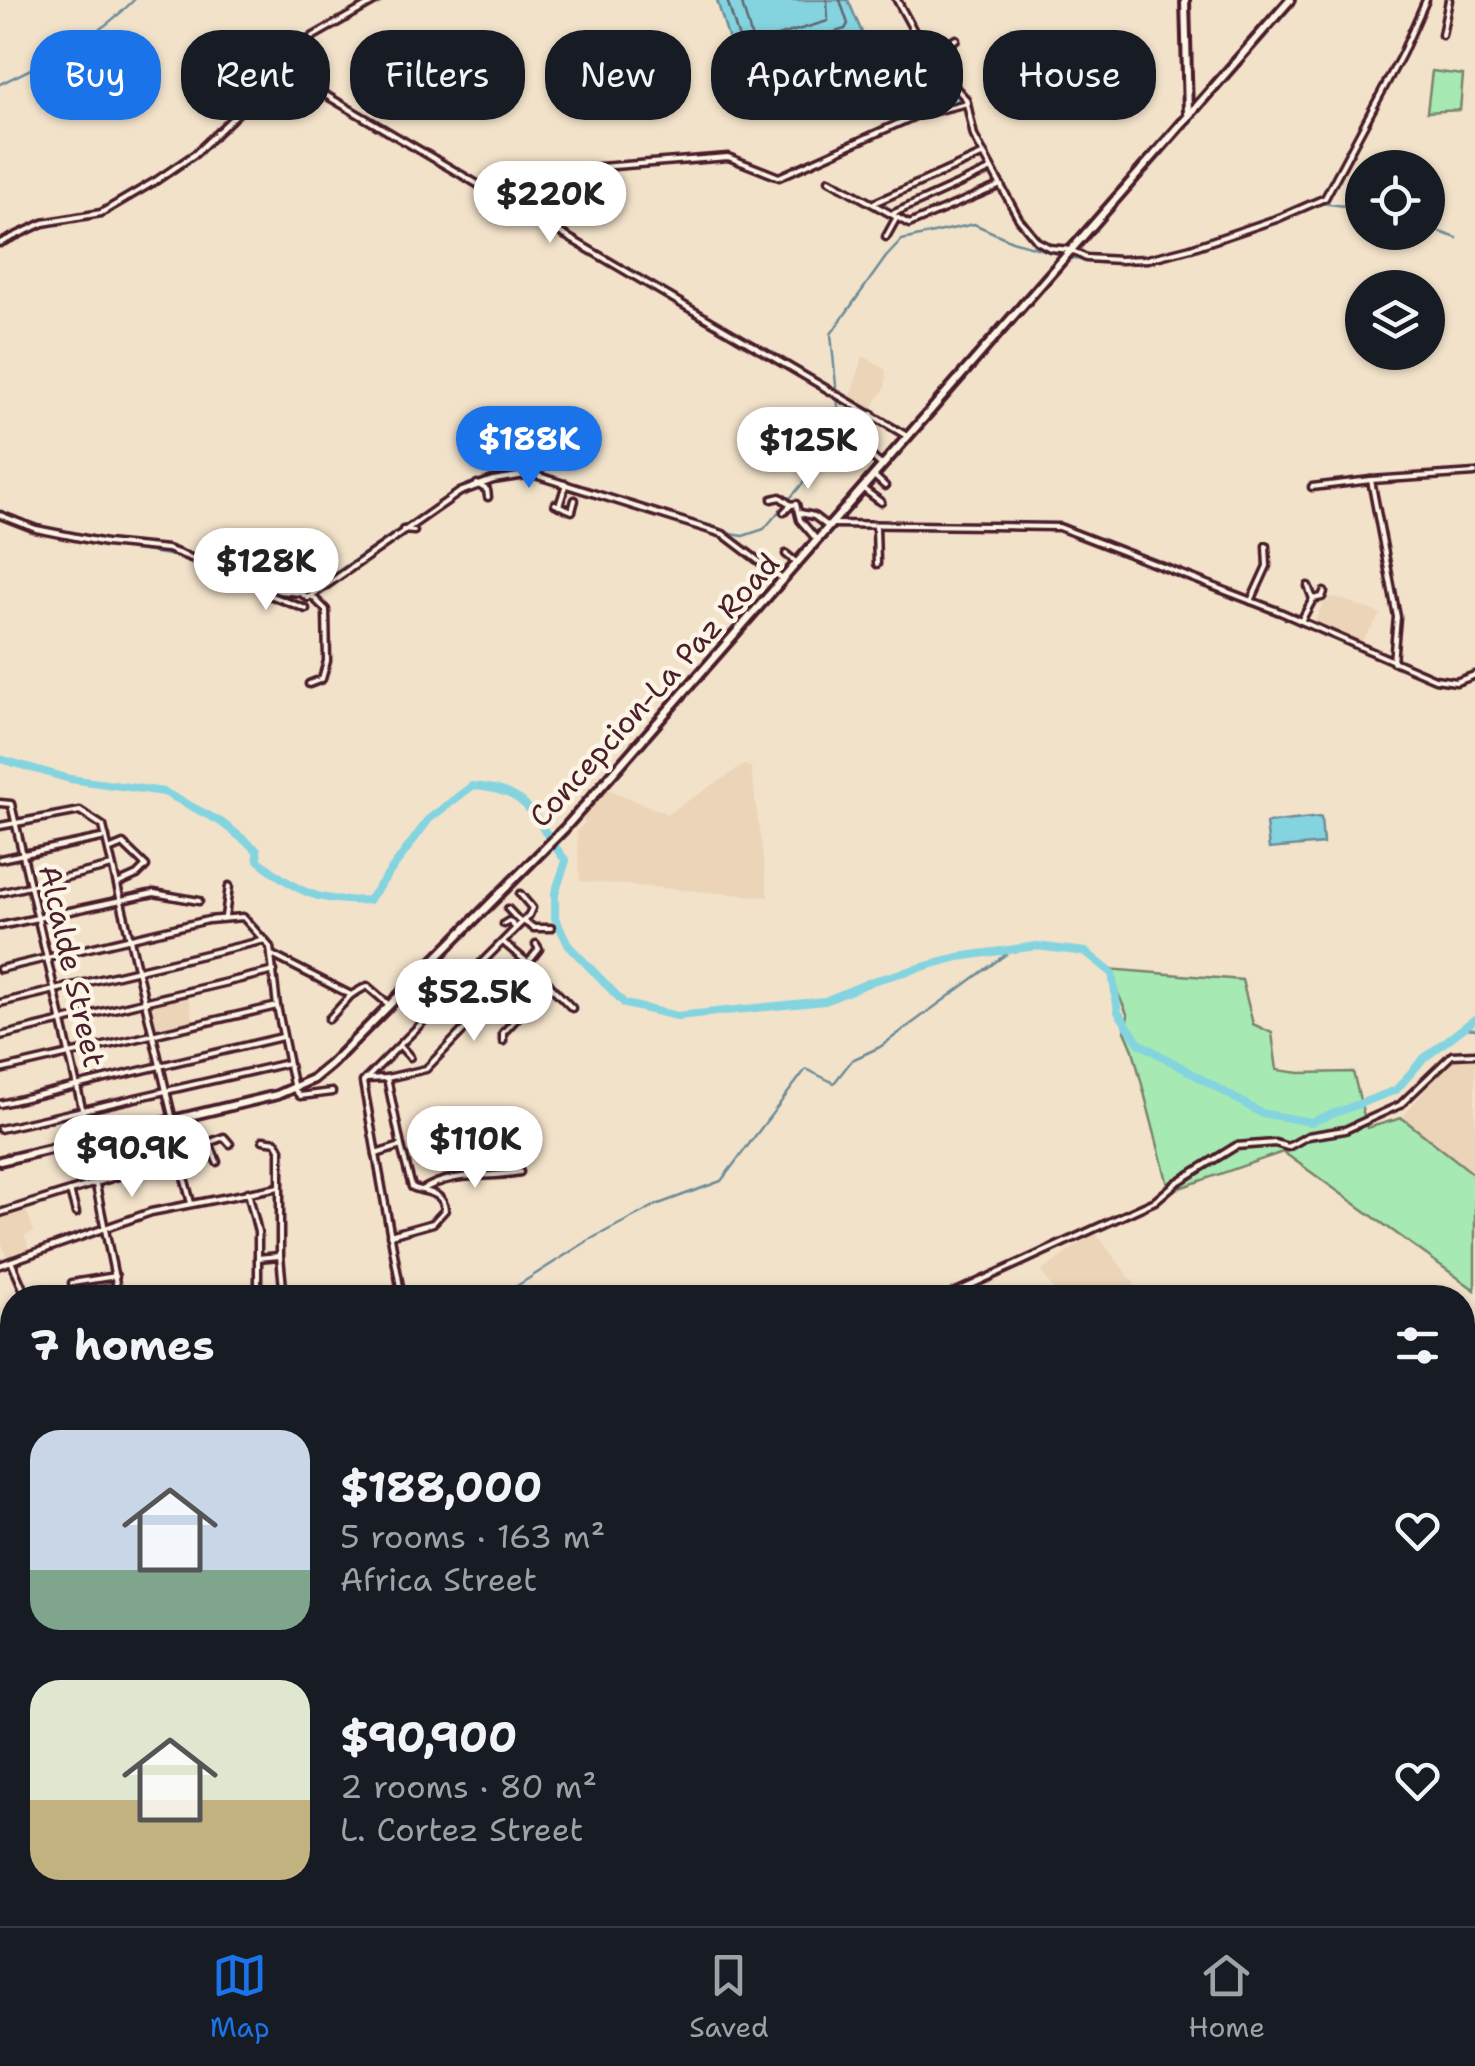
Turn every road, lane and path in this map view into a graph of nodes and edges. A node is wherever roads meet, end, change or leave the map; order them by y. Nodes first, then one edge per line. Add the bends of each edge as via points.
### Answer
1 (377, 0) edge
2 (898, 0) edge
3 (1186, 0) edge
4 (1290, 0) edge
5 (1426, 0) edge
6 (1449, 0) edge
7 (324, 30) edge
8 (914, 30) edge
9 (1442, 35) dead end
10 (963, 95) edge
11 (330, 97) edge
12 (967, 103) junction
13 (1188, 114) junction
14 (231, 120) edge
15 (984, 154) junction
16 (992, 169) junction
17 (829, 180) dead end
18 (1000, 185) junction
19 (496, 194) junction
20 (872, 204) junction
21 (894, 216) junction
22 (886, 237) dead end
23 (0, 243) edge
24 (1071, 250) junction
25 (872, 414) junction
26 (846, 434) dead end
27 (907, 436) junction
28 (857, 443) junction
29 (881, 466) junction
30 (1475, 472) edge
31 (874, 475) junction
32 (1371, 480) junction
33 (478, 484) junction
34 (566, 484) junction
35 (884, 486) dead end
36 (1312, 487) dead end
37 (862, 488) junction
38 (488, 497) dead end
39 (772, 499) dead end
40 (575, 500) dead end
41 (881, 502) dead end
42 (789, 503) junction
43 (784, 512) dead end
44 (800, 513) junction
45 (0, 515) edge
46 (830, 526) junction
47 (876, 526) junction
48 (403, 530) junction
49 (414, 531) dead end
50 (818, 540) junction
51 (1266, 546) dead end
52 (786, 554) dead end
53 (797, 563) junction
54 (877, 564) dead end
55 (783, 580) junction
56 (1308, 586) dead end
57 (268, 589) junction
58 (1324, 592) dead end
59 (306, 595) junction
60 (1314, 600) junction
61 (1251, 601) junction
62 (306, 609) dead end
63 (1301, 622) junction
64 (1393, 662) junction
65 (1475, 675) edge
66 (309, 684) dead end
67 (0, 803) edge
68 (15, 822) junction
69 (0, 826) edge
70 (106, 837) junction
71 (110, 849) junction
72 (23, 854) junction
73 (0, 859) edge
74 (113, 866) junction
75 (117, 884) junction
76 (30, 886) junction
77 (229, 886) dead end
78 (0, 893) edge
79 (520, 894) dead end
80 (121, 900) junction
81 (199, 901) dead end
82 (508, 910) dead end
83 (38, 917) junction
84 (226, 917) junction
85 (504, 924) dead end
86 (520, 924) junction
87 (0, 926) edge
88 (550, 928) dead end
89 (129, 938) junction
90 (265, 940) junction
91 (503, 942) junction
92 (536, 944) dead end
93 (272, 956) junction
94 (438, 957) junction
95 (48, 958) junction
96 (528, 963) junction
97 (0, 969) edge
98 (137, 970) junction
99 (274, 970) junction
100 (518, 972) junction
101 (465, 982) junction
102 (548, 984) junction
103 (55, 990) junction
104 (351, 995) junction
105 (537, 997) junction
106 (145, 1001) junction
107 (0, 1002) edge
108 (488, 1004) junction
109 (390, 1005) junction
110 (277, 1006) junction
111 (572, 1008) dead end
112 (329, 1019) dead end
113 (62, 1022) junction
114 (152, 1034) junction
115 (0, 1036) edge
116 (282, 1038) junction
117 (503, 1041) dead end
118 (400, 1046) junction
119 (70, 1054) junction
120 (1475, 1054) edge
121 (410, 1056) dead end
122 (288, 1063) junction
123 (160, 1066) junction
124 (0, 1070) edge
125 (387, 1078) junction
126 (366, 1079) junction
127 (77, 1086) junction
128 (294, 1089) junction
129 (166, 1092) junction
130 (332, 1092) dead end
131 (0, 1104) edge
132 (83, 1112) junction
133 (171, 1120) junction
134 (0, 1129) edge
135 (106, 1136) junction
136 (88, 1140) junction
137 (263, 1140) dead end
138 (209, 1143) junction
139 (230, 1144) dead end
140 (401, 1146) junction
141 (140, 1151) dead end
142 (375, 1154) junction
143 (179, 1156) junction
144 (0, 1161) edge
145 (218, 1162) dead end
146 (520, 1172) dead end
147 (98, 1182) junction
148 (279, 1187) junction
149 (70, 1190) junction
150 (422, 1190) junction
151 (248, 1192) junction
152 (191, 1203) junction
153 (0, 1213) edge
154 (76, 1213) dead end
155 (105, 1226) junction
156 (390, 1235) junction
157 (280, 1256) junction
158 (258, 1258) junction
159 (10, 1261) junction
160 (0, 1265) edge
161 (116, 1276) junction
162 (72, 1283) dead end
163 (21, 1285) edge
164 (118, 1285) edge
165 (258, 1285) edge
166 (283, 1285) edge
167 (400, 1285) edge
168 (971, 1285) edge

1 - 7 street
2 - 8 street
3 - 13 main road
4 - 13 main road, Concepcion-La Paz Road
5 - 24 street via 1325,198 1154,258 1092,259
6 - 9 street
10 - 12 street
11 - 19 street
12 - 15 street
12 - 19 street via 915,116 779,177 728,157 562,170
13 - 24 main road, Concepcion-La Paz Road
14 - 23 street via 195,154 102,212 43,223
15 - 16 street
15 - 20 street
16 - 18 street
16 - 21 street
17 - 20 street
18 - 21 street via 909,224
18 - 24 street via 1036,240
19 - 25 street
20 - 21 street
21 - 22 street
24 - 27 main road, Concepcion-La Paz Road
25 - 27 street
25 - 28 street
26 - 28 street
27 - 29 main road, Concepcion-La Paz Road
28 - 29 street
29 - 31 main road, Concepcion-La Paz Road
30 - 32 street
31 - 35 street
31 - 37 main road, Concepcion-La Paz Road
32 - 36 street
32 - 64 street via 1397,617
33 - 34 street via 532,474
33 - 38 street
33 - 48 street
34 - 40 street via 557,505 572,510
34 - 55 street via 724,534
37 - 41 street
37 - 46 main road, Concepcion-La Paz Road
39 - 42 street
42 - 43 street
42 - 44 street
44 - 46 street
44 - 50 street
45 - 57 street via 36,529 168,549
46 - 47 street
46 - 50 main road, Concepcion-La Paz Road
47 - 54 street
47 - 61 street via 1051,525
48 - 49 street
48 - 59 street
50 - 53 main road, Concepcion-La Paz Road
51 - 61 street via 1267,566
52 - 53 street
53 - 55 main road, Concepcion-La Paz Road
55 - 94 main road, Concepcion-La Paz Road via 558,834
56 - 60 street
57 - 59 street
57 - 62 street via 270,596
58 - 60 street
59 - 66 street via 325,607 328,647 325,675
60 - 63 street
61 - 63 street
63 - 64 street
64 - 65 street via 1448,682
67 - 68 street, Alcalde Street via 11,804
68 - 69 street
68 - 70 street via 84,812 103,826
68 - 72 street, Alcalde Street
70 - 71 street
70 - 72 street
71 - 74 street
71 - 75 street via 123,844 146,866
72 - 73 street
72 - 76 street, Alcalde Street
74 - 75 street
74 - 76 street
75 - 80 street
76 - 78 street
76 - 83 street, Alcalde Street
77 - 84 street
79 - 86 street via 532,910
80 - 81 street via 164,892
80 - 83 street
80 - 89 street
82 - 86 street
83 - 87 street
83 - 95 street, Alcalde Street
84 - 89 street
84 - 90 street via 248,920
85 - 86 street
86 - 88 street
86 - 91 street
89 - 95 street
89 - 98 street
90 - 93 street
90 - 98 street
91 - 96 street
91 - 101 street
92 - 96 street
93 - 99 street
93 - 104 street
94 - 101 street
94 - 109 main road, Concepcion-La Paz Road
95 - 97 street
95 - 103 street, Alcalde Street
96 - 100 street
96 - 102 street
98 - 103 street
98 - 106 street
99 - 106 street
99 - 110 street
100 - 105 street
100 - 108 street
101 - 108 street
101 - 118 street
102 - 105 street
102 - 111 street
103 - 107 street
103 - 113 street, Alcalde Street
104 - 109 street via 367,986
104 - 112 street
105 - 117 street
106 - 113 street
106 - 114 street
108 - 125 street via 426,1069
109 - 128 main road, Concepcion-La Paz Road
110 - 114 street
110 - 116 street
113 - 115 street
113 - 119 street, Alcalde Street
114 - 119 street
114 - 123 street
116 - 122 street
116 - 123 street
118 - 121 street
118 - 126 street
119 - 124 street
119 - 127 street, Alcalde Street
120 - 168 street via 1452,1055 1403,1102 1345,1130 1307,1136 1288,1147 1236,1146 1155,1201
122 - 128 street
122 - 129 street
123 - 127 street
123 - 129 street
125 - 126 street
125 - 140 street
126 - 142 street
127 - 131 street
127 - 132 street, Alcalde Street
128 - 130 street via 300,1096
128 - 133 main road, Concepcion-La Paz Road
129 - 132 street
129 - 133 street
132 - 134 street
132 - 136 street, Alcalde Street
133 - 135 main road, Concepcion-La Paz Road
133 - 143 street
135 - 136 main road, Concepcion-La Paz Road
135 - 141 street via 116,1150
136 - 144 main road, Concepcion-La Paz Road
136 - 147 street, Alcalde Street
137 - 148 street via 278,1144
138 - 139 street via 226,1137
138 - 143 street
138 - 145 street
140 - 142 street
140 - 150 street via 412,1186
142 - 156 street
143 - 147 street
143 - 152 street
146 - 150 street via 447,1177
147 - 149 street
147 - 155 street, Alcalde Street
148 - 151 street
148 - 157 street
149 - 153 street
149 - 154 street
150 - 156 street via 444,1203 439,1219
151 - 152 street
151 - 158 street
152 - 155 street
155 - 159 street
155 - 161 street, Alcalde Street
156 - 167 street
157 - 158 street
157 - 166 street
158 - 165 street
159 - 160 street
159 - 163 street
161 - 162 street
161 - 164 street, Alcalde Street

